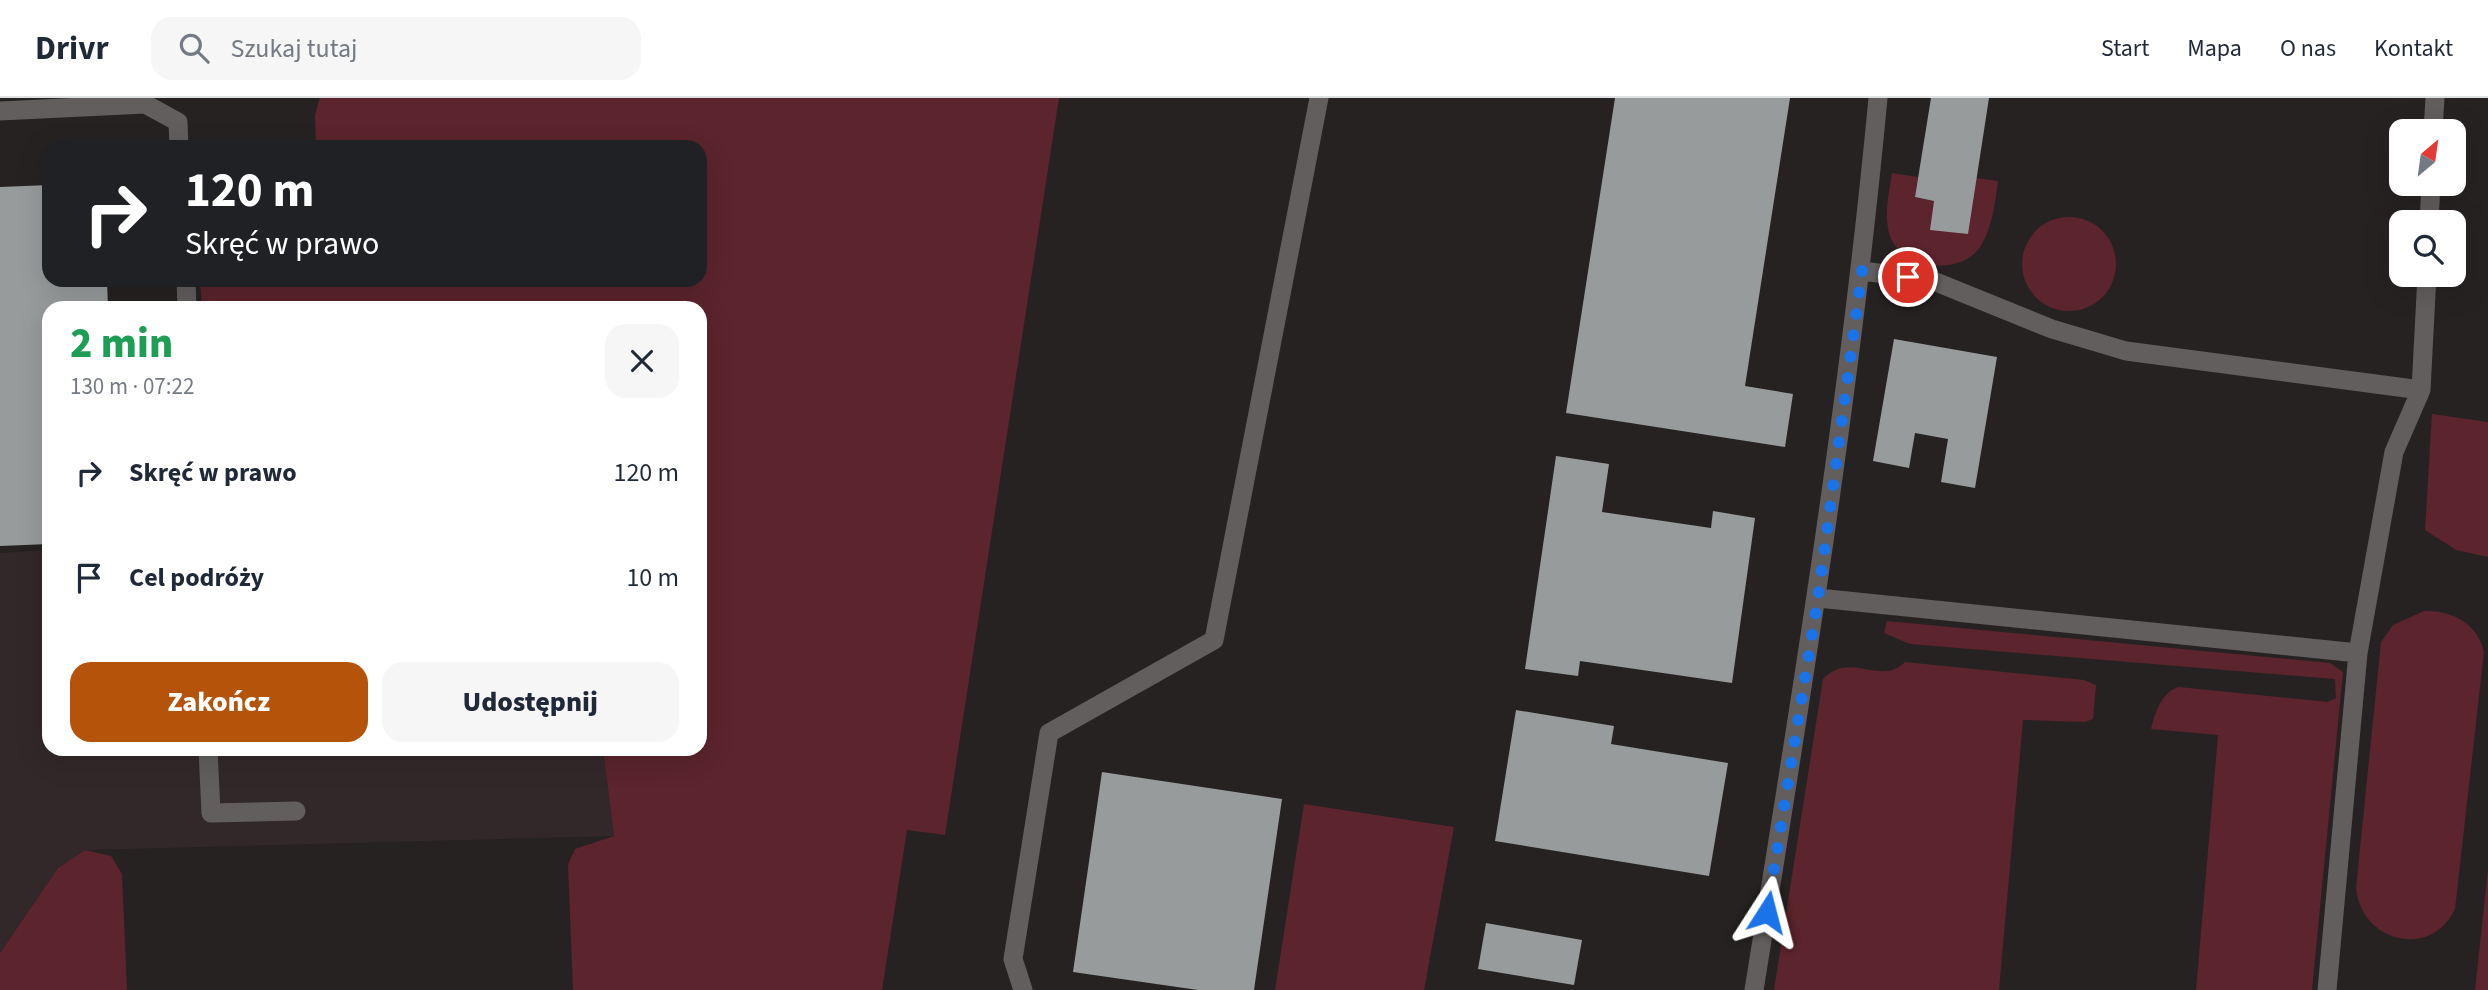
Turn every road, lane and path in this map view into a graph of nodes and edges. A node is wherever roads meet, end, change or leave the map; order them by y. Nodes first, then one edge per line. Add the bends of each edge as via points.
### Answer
1 (1319, 98) edge
2 (1878, 98) edge
3 (2435, 98) edge
4 (0, 111) edge
5 (2434, 119) edge
6 (179, 140) edge
7 (1862, 271) junction
8 (2426, 287) edge
9 (2421, 390) junction
10 (1818, 598) junction
11 (2358, 653) junction
12 (208, 756) edge
13 (296, 811) dead end
14 (1023, 990) edge
15 (1754, 990) edge
16 (2327, 990) edge

1 - 14 lane via 1214,640 1049,733 1013,959
2 - 7 lane
3 - 5 lane
4 - 6 lane via 145,104 178,122
7 - 9 lane via 1931,280 2052,329 2126,351
7 - 10 lane
8 - 9 lane
9 - 11 lane via 2395,452
10 - 11 lane
10 - 15 lane
11 - 16 lane
12 - 13 lane via 211,813

